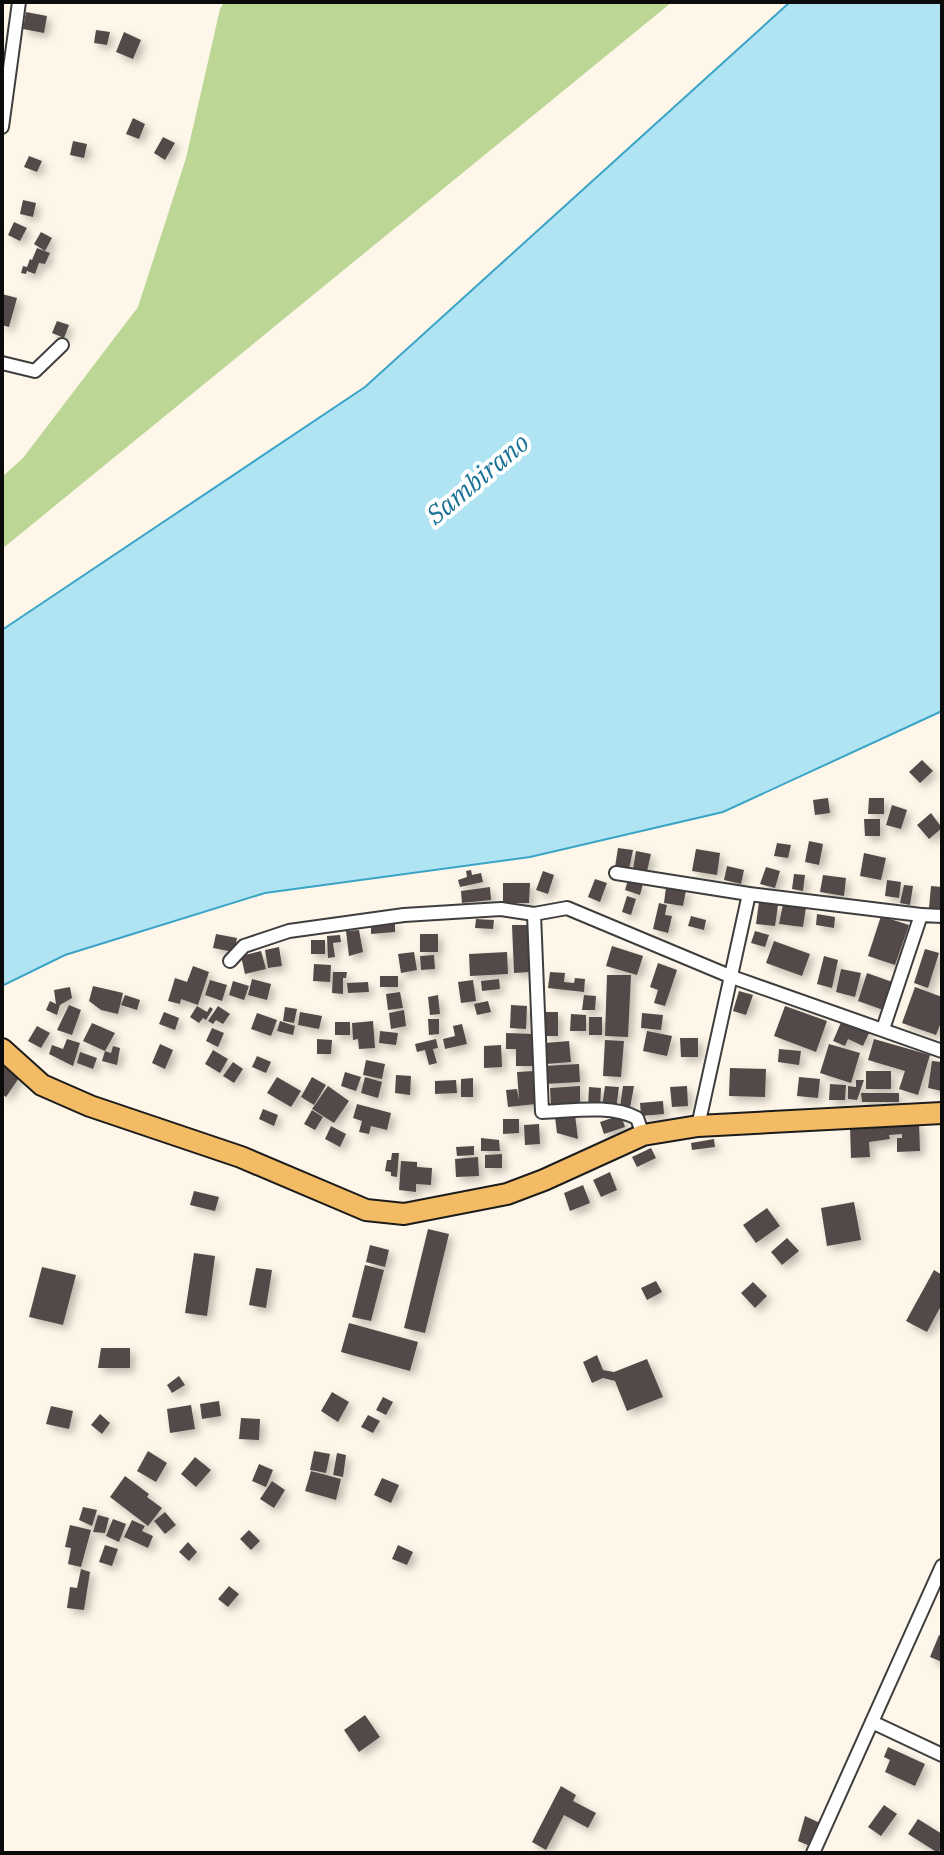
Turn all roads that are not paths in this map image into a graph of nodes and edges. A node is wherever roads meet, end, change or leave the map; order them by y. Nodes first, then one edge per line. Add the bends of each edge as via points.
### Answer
1 (19, 2) edge
2 (2, 127) edge
3 (62, 345) dead end
4 (2, 363) edge
5 (616, 873) dead end
6 (749, 894) junction
7 (534, 914) junction
8 (921, 915) junction
9 (942, 916) edge
10 (230, 961) dead end
11 (732, 977) junction
12 (883, 1029) junction
13 (2, 1049) edge
14 (942, 1051) edge
15 (942, 1113) edge
16 (698, 1126) junction
17 (643, 1135) junction
18 (942, 1566) edge
19 (872, 1722) junction
20 (942, 1755) edge
21 (813, 1853) edge

1 - 2 street
3 - 4 street via 35,371
5 - 6 street
6 - 8 street
6 - 11 street
7 - 10 street via 501,909 404,915 289,931 244,946
7 - 11 street via 567,908
7 - 17 street via 542,1112 629,1114 637,1118
8 - 9 street
8 - 12 street
11 - 12 street
11 - 16 street
12 - 14 street
13 - 17 main road via 42,1085 66,1096 241,1157 366,1210 404,1214 507,1194
15 - 16 main road
16 - 17 main road
18 - 19 street
19 - 20 street
19 - 21 street

